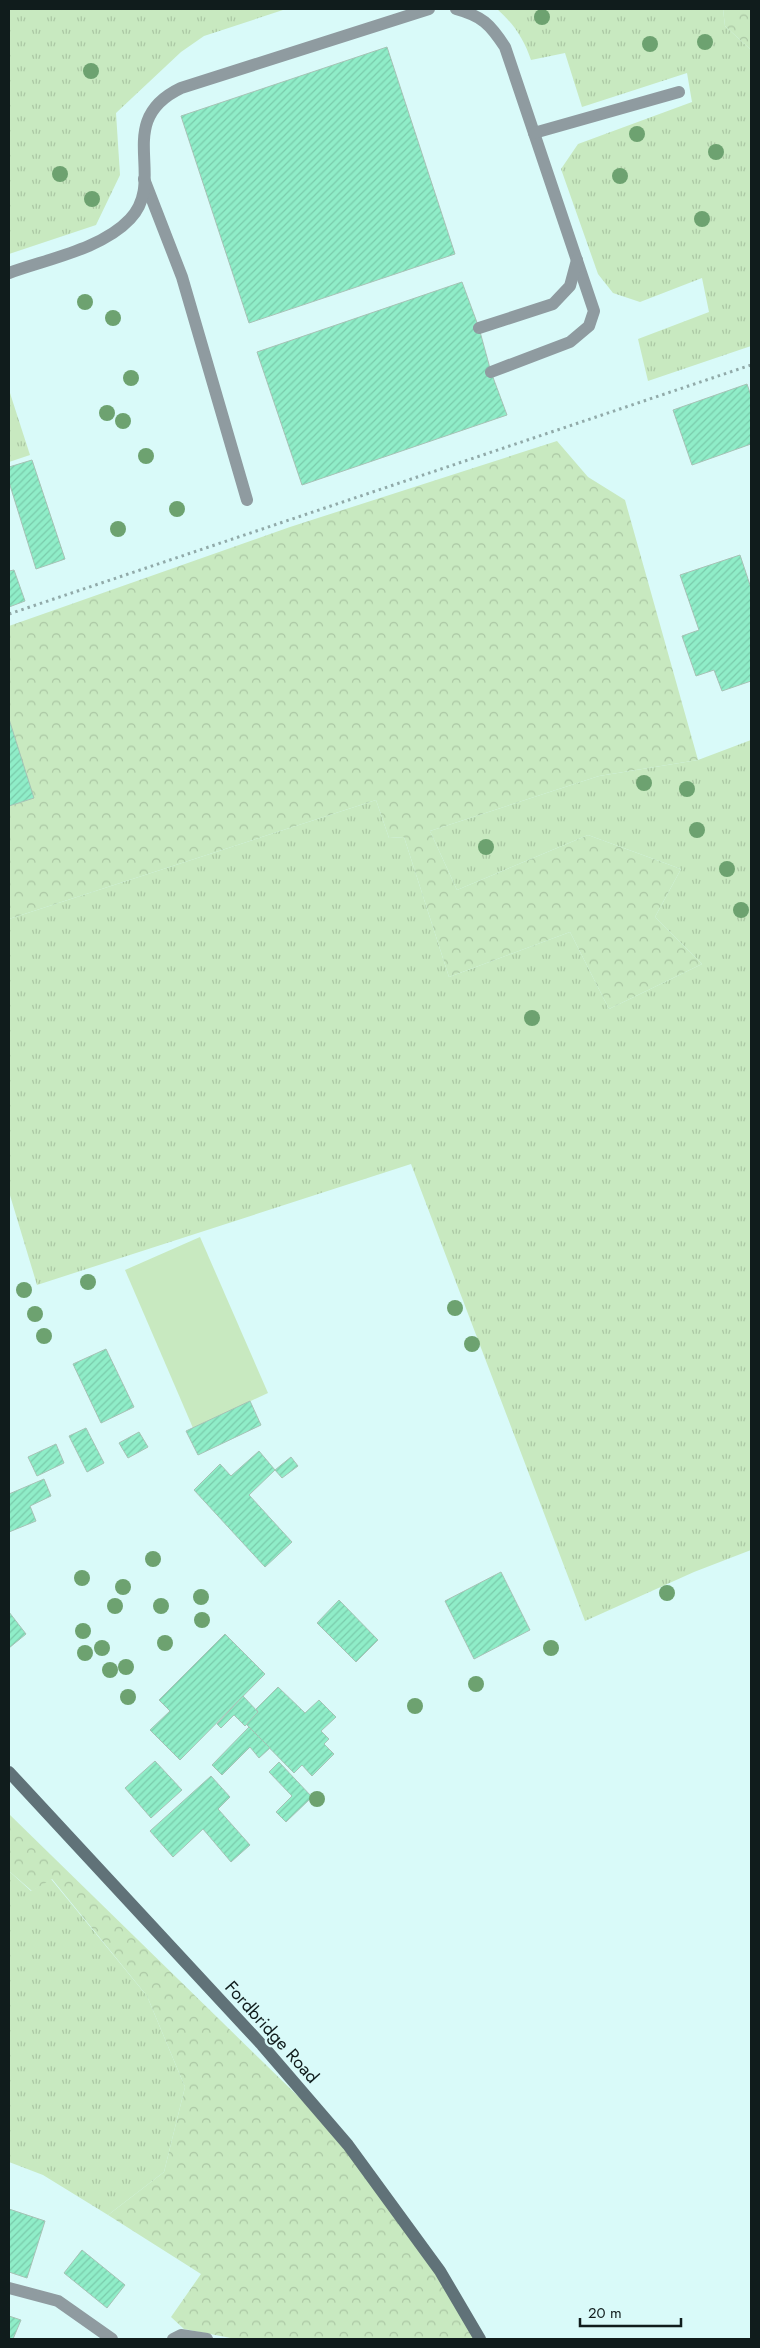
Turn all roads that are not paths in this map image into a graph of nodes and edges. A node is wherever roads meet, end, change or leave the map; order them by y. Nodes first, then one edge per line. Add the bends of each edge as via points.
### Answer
1 (429, 9) edge
2 (456, 9) edge
3 (679, 92) dead end
4 (534, 133) junction
5 (144, 178) junction
6 (577, 260) junction
7 (9, 273) edge
8 (479, 328) dead end
9 (491, 372) dead end
10 (247, 500) dead end
11 (9, 1772) edge
12 (9, 2288) edge
13 (112, 2339) edge
14 (173, 2339) edge
15 (207, 2339) edge
16 (480, 2339) edge

1 - 5 street via 181,88 166,96 151,109 145,130
2 - 4 street via 475,14 492,26 505,47
3 - 4 street
4 - 6 street
5 - 7 street via 141,198 132,217 117,232
5 - 10 street via 182,277
6 - 8 street via 570,286 553,304
6 - 9 street via 594,311 589,326 570,342
11 - 16 street, Fordbridge Road via 262,2045 348,2145 440,2270
12 - 13 street via 58,2301
14 - 15 street via 182,2335

